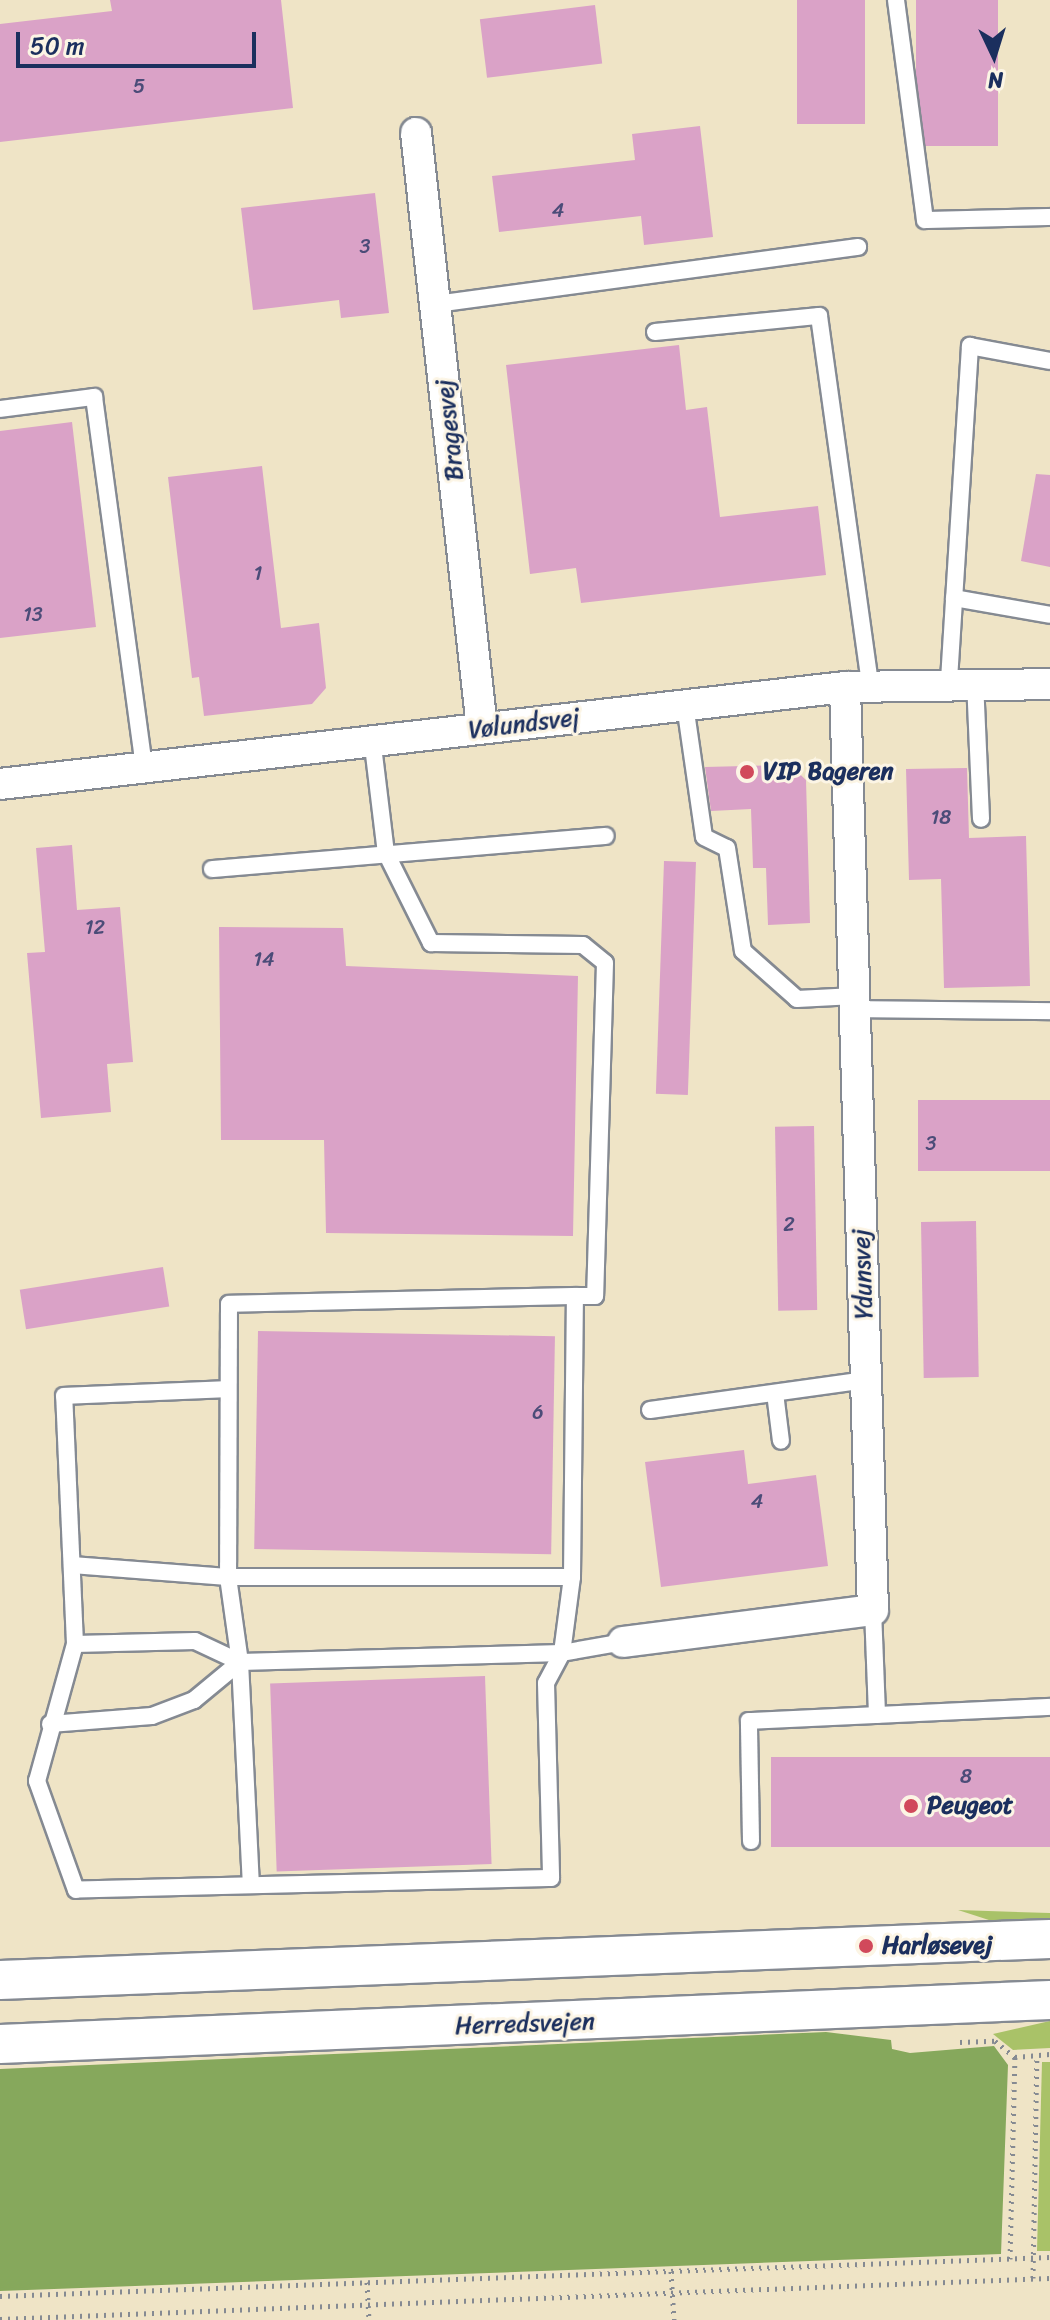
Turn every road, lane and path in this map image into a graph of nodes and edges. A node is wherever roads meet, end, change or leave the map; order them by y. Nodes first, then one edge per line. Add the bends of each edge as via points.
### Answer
1 (896, 0) edge
2 (416, 133) dead end
3 (1050, 217) edge
4 (858, 247) dead end
5 (436, 304) junction
6 (655, 332) dead end
7 (1050, 361) edge
8 (0, 409) edge
9 (954, 598) junction
10 (1050, 615) edge
11 (962, 681) junction
12 (1050, 684) edge
13 (857, 686) junction
14 (685, 705) junction
15 (482, 728) junction
16 (373, 746) junction
17 (144, 767) junction
18 (0, 784) edge
19 (981, 819) dead end
20 (606, 836) dead end
21 (386, 853) junction
22 (212, 869) dead end
23 (855, 1002) junction
24 (1050, 1011) edge
25 (575, 1296) junction
26 (866, 1380) junction
27 (228, 1389) junction
28 (775, 1393) junction
29 (650, 1410) dead end
30 (781, 1441) dead end
31 (72, 1565) junction
32 (228, 1577) junction
33 (572, 1577) junction
34 (873, 1610) junction
35 (623, 1642) joint
36 (75, 1644) junction
37 (562, 1653) junction
38 (240, 1662) junction
39 (1050, 1707) edge
40 (877, 1715) junction
41 (50, 1724) junction
42 (751, 1841) dead end
43 (251, 1885) junction
44 (1050, 1939) edge
45 (0, 1980) edge
46 (1050, 2000) edge
47 (0, 2044) edge
48 (1050, 2054) edge
49 (1037, 2055) junction
50 (1050, 2257) edge
51 (1032, 2258) junction
52 (1010, 2259) junction
53 (671, 2271) junction
54 (1033, 2278) junction
55 (1050, 2278) edge
56 (367, 2282) junction
57 (672, 2291) junction
58 (0, 2296) edge
59 (368, 2304) junction
60 (0, 2319) edge
61 (369, 2320) edge
62 (674, 2320) edge

1 - 3 lane via 925,220
2 - 5 street, Bragesvej
4 - 5 lane
5 - 15 street, Bragesvej
6 - 13 lane via 819,316
7 - 9 lane via 970,346
8 - 17 lane via 94,397
9 - 10 lane
9 - 11 lane
11 - 12 street, Vølundsvej
11 - 13 street, Vølundsvej
11 - 19 lane
13 - 14 street, Vølundsvej
13 - 23 street, Ydunsvej
14 - 15 street, Vølundsvej
14 - 23 lane via 704,837 727,848 743,951 797,999
15 - 16 street, Vølundsvej
16 - 17 street, Vølundsvej
16 - 21 lane
17 - 18 street, Vølundsvej
20 - 21 lane
21 - 22 lane
21 - 25 lane via 431,943 583,945 605,963 595,1296
23 - 24 lane
23 - 26 street, Ydunsvej
25 - 27 lane via 229,1304
25 - 33 lane
26 - 28 lane
26 - 34 street, Ydunsvej
27 - 31 lane via 64,1396
27 - 32 lane
28 - 29 lane
28 - 30 lane
31 - 32 lane
31 - 36 lane
32 - 33 lane
32 - 38 lane
33 - 37 lane
34 - 35 street
34 - 40 lane
35 - 37 lane
36 - 38 lane via 195,1641
36 - 41 lane
37 - 38 lane
37 - 43 lane via 546,1683 551,1878
38 - 41 lane via 194,1700 152,1716
38 - 43 lane
39 - 40 lane
40 - 42 lane via 749,1721
41 - 43 lane via 37,1781 76,1890
44 - 45 street
46 - 47 street, Herredsvejen
48 - 49 path
49 - 51 path
49 - 52 path via 1015,2057
50 - 51 path
51 - 52 path
51 - 54 path
52 - 53 path
53 - 56 path
53 - 57 path
54 - 55 path
54 - 57 path
56 - 58 path
56 - 59 path
57 - 59 path
57 - 62 path
59 - 60 path
59 - 61 path

